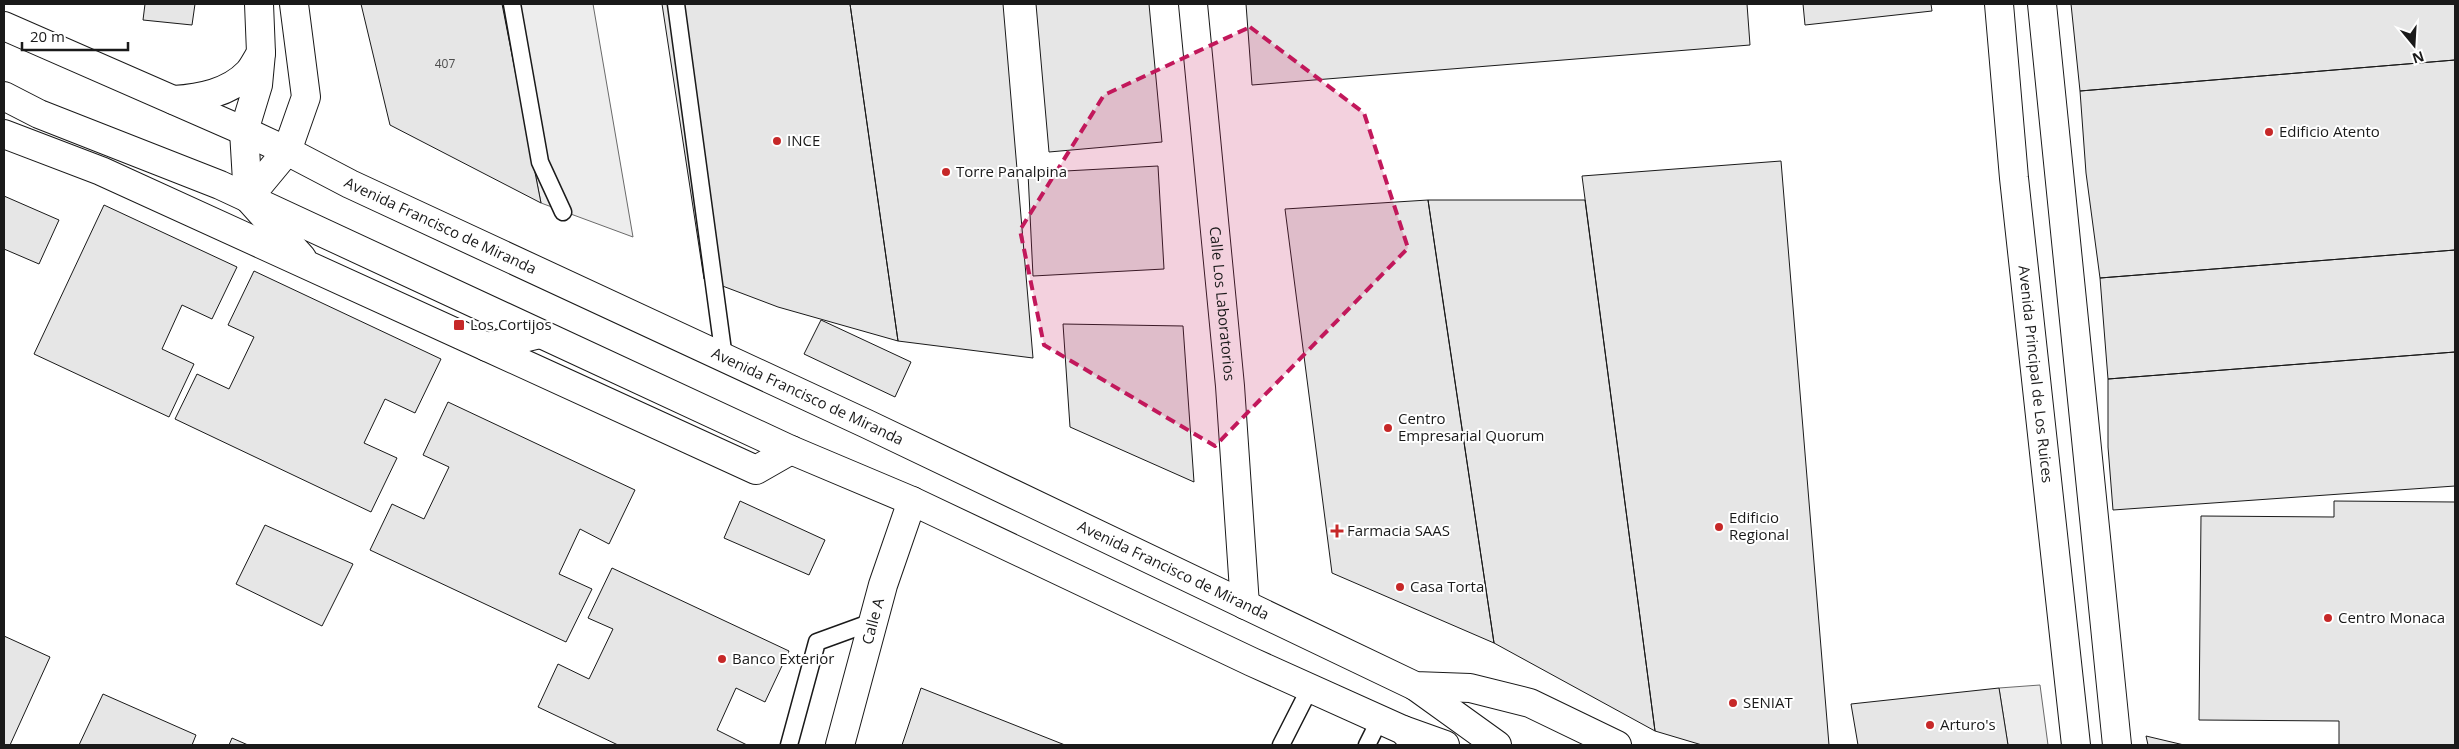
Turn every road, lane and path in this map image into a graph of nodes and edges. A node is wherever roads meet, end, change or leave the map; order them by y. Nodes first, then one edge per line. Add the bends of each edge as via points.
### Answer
1 (259, 4) edge
2 (294, 4) edge
3 (512, 4) edge
4 (676, 4) edge
5 (1193, 4) edge
6 (1999, 4) edge
7 (2042, 4) edge
8 (4, 26) edge
9 (261, 53) junction
10 (4, 96) edge
11 (173, 100) junction
12 (39, 114) junction
13 (244, 131) junction
14 (4, 134) edge
15 (286, 150) junction
16 (56, 154) junction
17 (141, 154) junction
18 (101, 171) junction
19 (248, 198) junction
20 (563, 212) dead end
21 (310, 266) junction
22 (540, 334) junction
23 (487, 347) junction
24 (724, 358) junction
25 (791, 450) junction
26 (912, 501) junction
27 (1245, 605) junction
28 (872, 622) junction
29 (1415, 686) junction
30 (1310, 688) junction
31 (1400, 732) edge
32 (789, 745) edge
33 (840, 745) edge
34 (1281, 745) edge
35 (1367, 745) edge
36 (1445, 745) edge
37 (1496, 745) edge
38 (1617, 745) edge
39 (2076, 745) edge
40 (2117, 745) edge

1 - 9 main road
2 - 15 main road via 306,96
3 - 20 lane via 540,162
4 - 24 lane
5 - 27 main road, Calle Los Laboratorios via 1230,386
6 - 39 main road, Avenida Principal de Los Ruices via 2014,178
7 - 40 main road
8 - 11 main road, Avenida Francisco de Miranda
9 - 11 main road via 248,73 229,87 210,96
9 - 13 main road via 258,85
10 - 12 main road
11 - 13 main road, Avenida Francisco de Miranda
12 - 16 main road
12 - 17 main road
13 - 15 main road, Avenida Francisco de Miranda
13 - 19 main road
14 - 16 main road
15 - 19 main road
15 - 24 main road, Avenida Francisco de Miranda via 350,184
16 - 18 main road
17 - 18 main road
17 - 19 main road
18 - 21 main road
19 - 21 main road
19 - 22 main road
21 - 23 main road
22 - 23 main road
22 - 25 main road
23 - 25 main road via 756,470
24 - 27 main road, Avenida Francisco de Miranda
25 - 26 main road
26 - 28 main road, Calle A
26 - 30 main road
27 - 29 main road, Avenida Francisco de Miranda
28 - 32 lane via 817,642
28 - 33 main road, Calle A
29 - 37 main road
29 - 38 main road, Avenida Francisco de Miranda via 1470,688 1530,703
30 - 31 main road
30 - 34 lane
31 - 35 lane
31 - 36 main road

